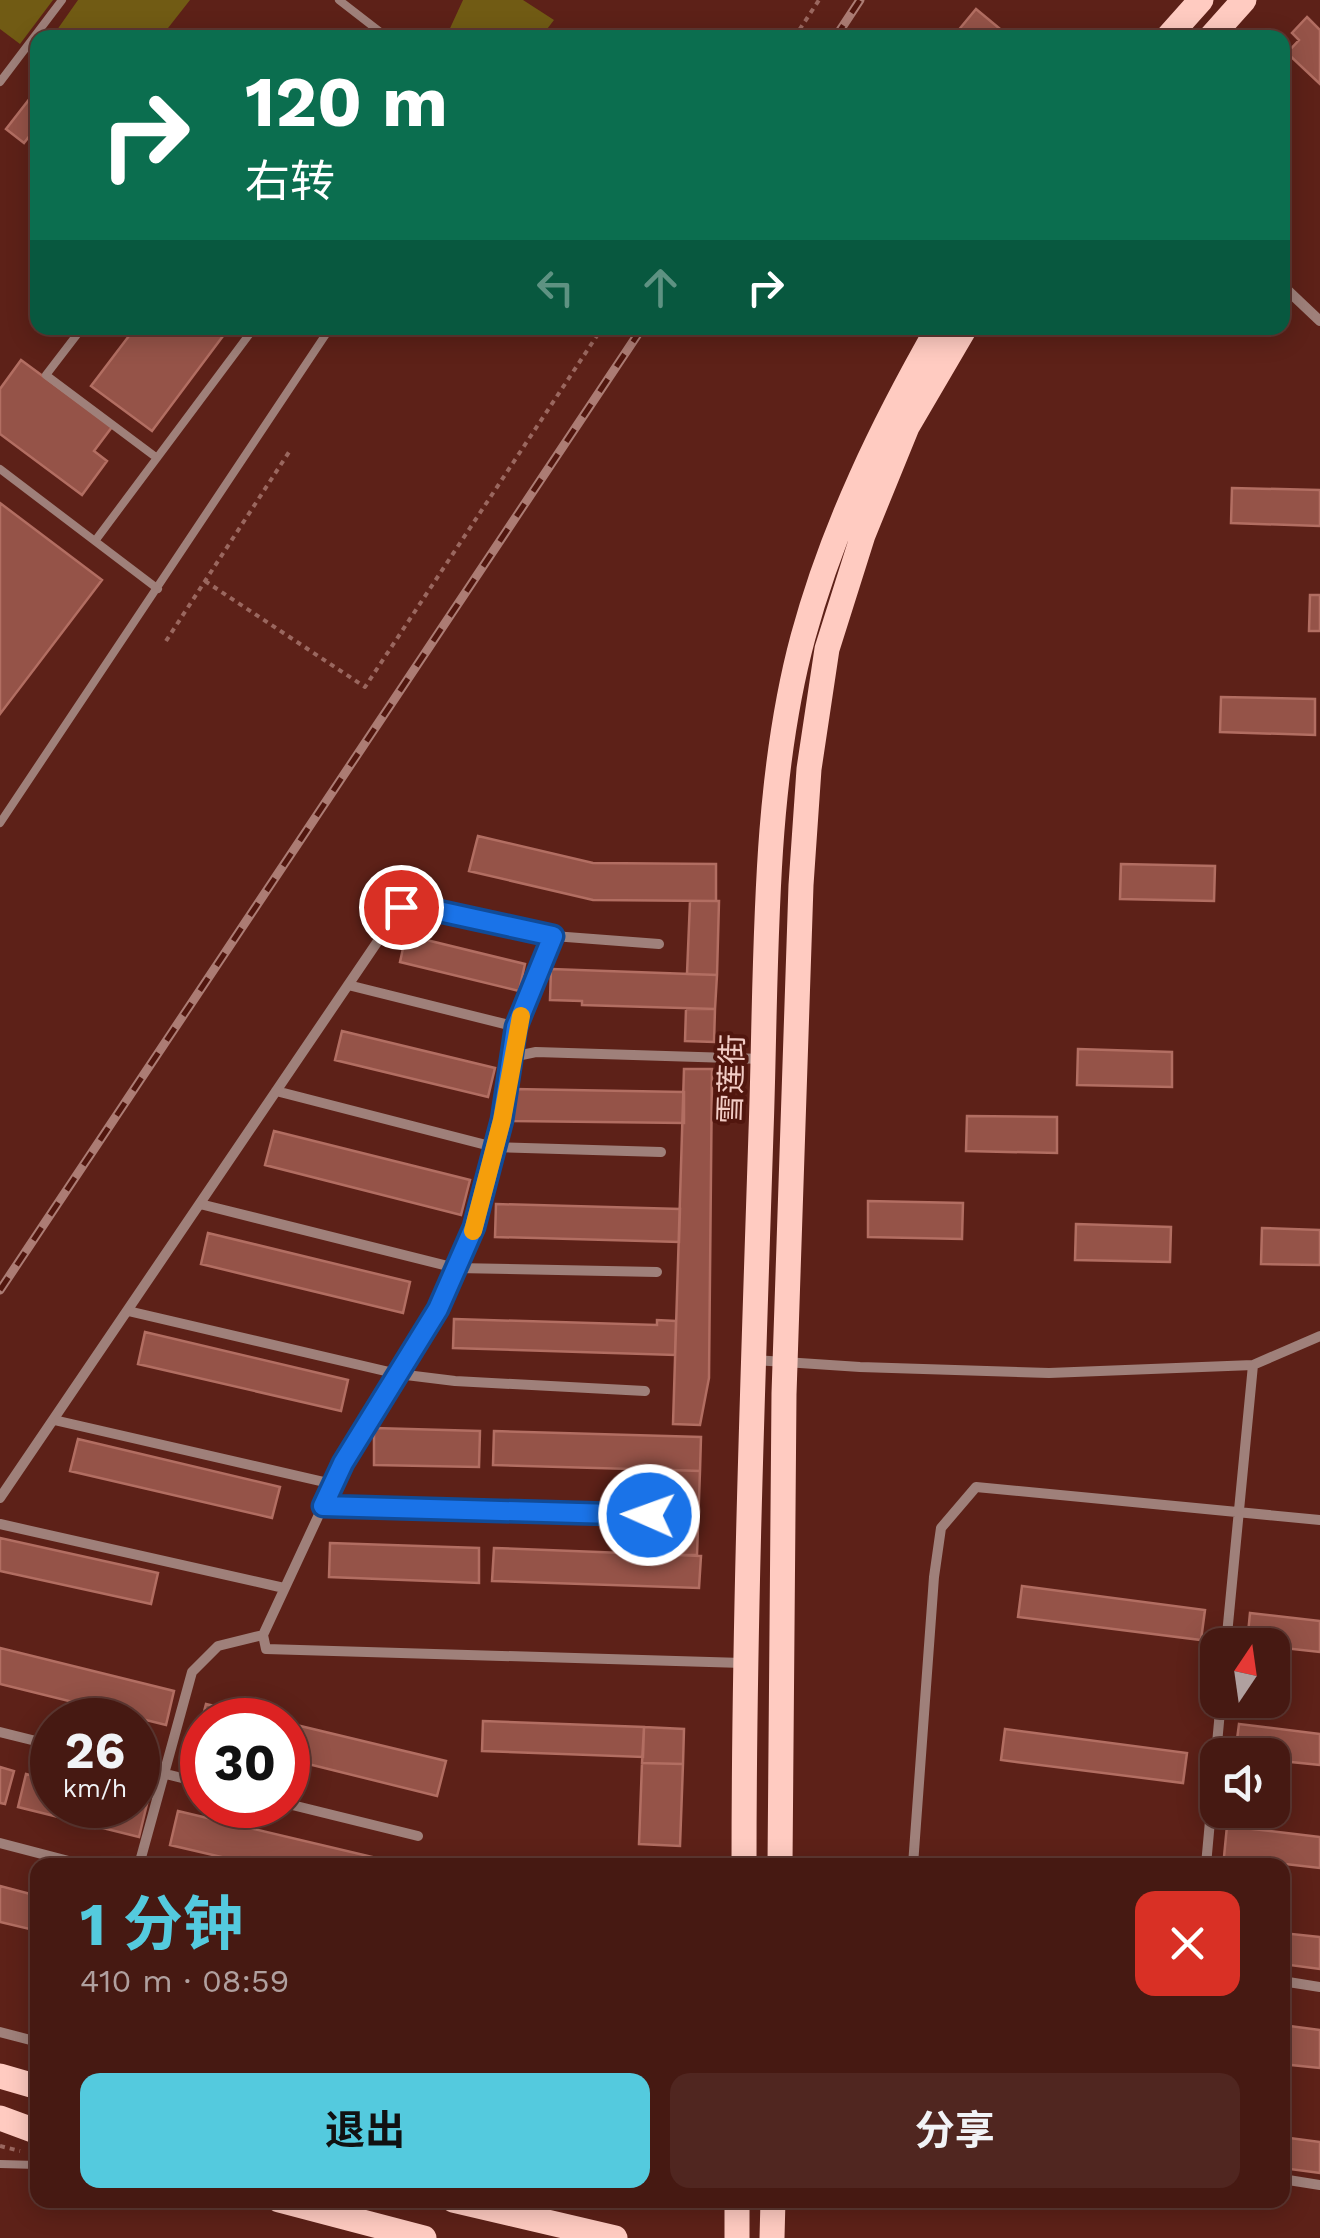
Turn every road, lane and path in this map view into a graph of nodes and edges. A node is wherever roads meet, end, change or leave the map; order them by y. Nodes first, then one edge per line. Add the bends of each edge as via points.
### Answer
1 (62, 0) edge
2 (339, 0) edge
3 (819, 0) edge
4 (1200, 0) edge
5 (1244, 0) edge
6 (39, 30) edge
7 (378, 30) edge
8 (799, 30) edge
9 (1174, 30) edge
10 (1217, 30) edge
11 (30, 42) edge
12 (0, 82) edge
13 (1290, 293) edge
14 (1320, 321) edge
15 (77, 335) edge
16 (249, 335) edge
17 (325, 335) edge
18 (597, 335) edge
19 (934, 335) edge
20 (960, 335) edge
21 (291, 449) dead end
22 (157, 458) junction
23 (0, 468) edge
24 (95, 541) junction
25 (205, 581) junction
26 (158, 589) junction
27 (166, 641) dead end
28 (0, 823) edge
29 (553, 936) junction
30 (658, 944) dead end
31 (348, 985) junction
32 (516, 1027) junction
33 (512, 1057) junction
34 (764, 1059) junction
35 (276, 1091) junction
36 (494, 1147) junction
37 (661, 1152) dead end
38 (200, 1204) junction
39 (456, 1268) junction
40 (657, 1272) dead end
41 (128, 1311) junction
42 (1320, 1336) edge
43 (754, 1360) junction
44 (785, 1362) junction
45 (1253, 1365) junction
46 (398, 1374) junction
47 (645, 1391) dead end
48 (54, 1420) junction
49 (333, 1484) junction
50 (0, 1498) edge
51 (323, 1506) junction
52 (1238, 1512) junction
53 (649, 1515) dead end
54 (1320, 1520) edge
55 (0, 1524) edge
56 (284, 1588) junction
57 (1228, 1628) edge
58 (263, 1635) junction
59 (744, 1663) junction
60 (1219, 1718) edge
61 (0, 1732) edge
62 (30, 1740) edge
63 (160, 1773) edge
64 (165, 1774) junction
65 (180, 1778) edge
66 (310, 1809) edge
67 (418, 1836) dead end
68 (0, 1844) edge
69 (56, 1858) edge
70 (141, 1858) edge
71 (744, 1858) edge
72 (780, 1858) edge
73 (913, 1858) edge
74 (1207, 1858) edge
75 (1290, 1982) edge
76 (1320, 1987) edge
77 (0, 2032) edge
78 (30, 2040) edge
79 (0, 2076) edge
80 (30, 2085) edge
81 (0, 2094) edge
82 (30, 2100) edge
83 (0, 2118) edge
84 (30, 2129) edge
85 (0, 2139) edge
86 (30, 2141) edge
87 (0, 2164) edge
88 (30, 2166) edge
89 (1290, 2180) edge
90 (1320, 2186) edge
91 (310, 2208) edge
92 (487, 2208) edge
93 (738, 2208) edge
94 (773, 2208) edge
95 (424, 2238) edge
96 (615, 2238) edge
97 (736, 2238) edge
98 (772, 2238) edge

1 - 6 lane
2 - 7 lane
3 - 8 path
4 - 9 main road
5 - 10 main road
11 - 12 lane
13 - 14 street
15 - 22 lane via 46,375
16 - 22 lane
17 - 26 lane
18 - 25 path via 365,686
19 - 34 main road, 雪莲街 via 887,418 839,526 803,640 780,763
20 - 44 main road via 907,427 827,650 801,885
21 - 25 path
22 - 24 lane
23 - 24 lane
24 - 26 lane
25 - 27 path
26 - 28 lane
29 - 30 street
29 - 31 street via 401,907
29 - 32 street
31 - 32 street
31 - 35 street
32 - 33 street
33 - 34 street via 536,1052
33 - 36 street
34 - 43 main road, 雪莲街
35 - 36 street
35 - 38 street
36 - 37 street
36 - 39 street
38 - 39 street
38 - 41 street
39 - 40 street
39 - 46 street
41 - 46 street
41 - 48 street
42 - 45 street
43 - 44 street
43 - 59 main road, 雪莲街
44 - 45 street via 1049,1373
44 - 72 main road
45 - 52 street
46 - 47 street
46 - 49 street
48 - 49 street
48 - 50 street
49 - 51 street
51 - 53 street
51 - 56 street
52 - 54 street
52 - 57 street
52 - 73 street via 976,1486 942,1528
55 - 56 street
56 - 58 street
58 - 59 street via 266,1649
58 - 64 street via 218,1646 192,1672
59 - 71 main road, 雪莲街
60 - 74 street
61 - 62 street
63 - 64 street
64 - 65 street
64 - 70 street
66 - 67 street
68 - 69 street
75 - 76 street
77 - 78 street
79 - 80 main road
81 - 82 main road
83 - 84 main road
85 - 86 main road
87 - 88 lane
89 - 90 street
91 - 95 main road
92 - 96 main road
93 - 97 main road
94 - 98 main road

